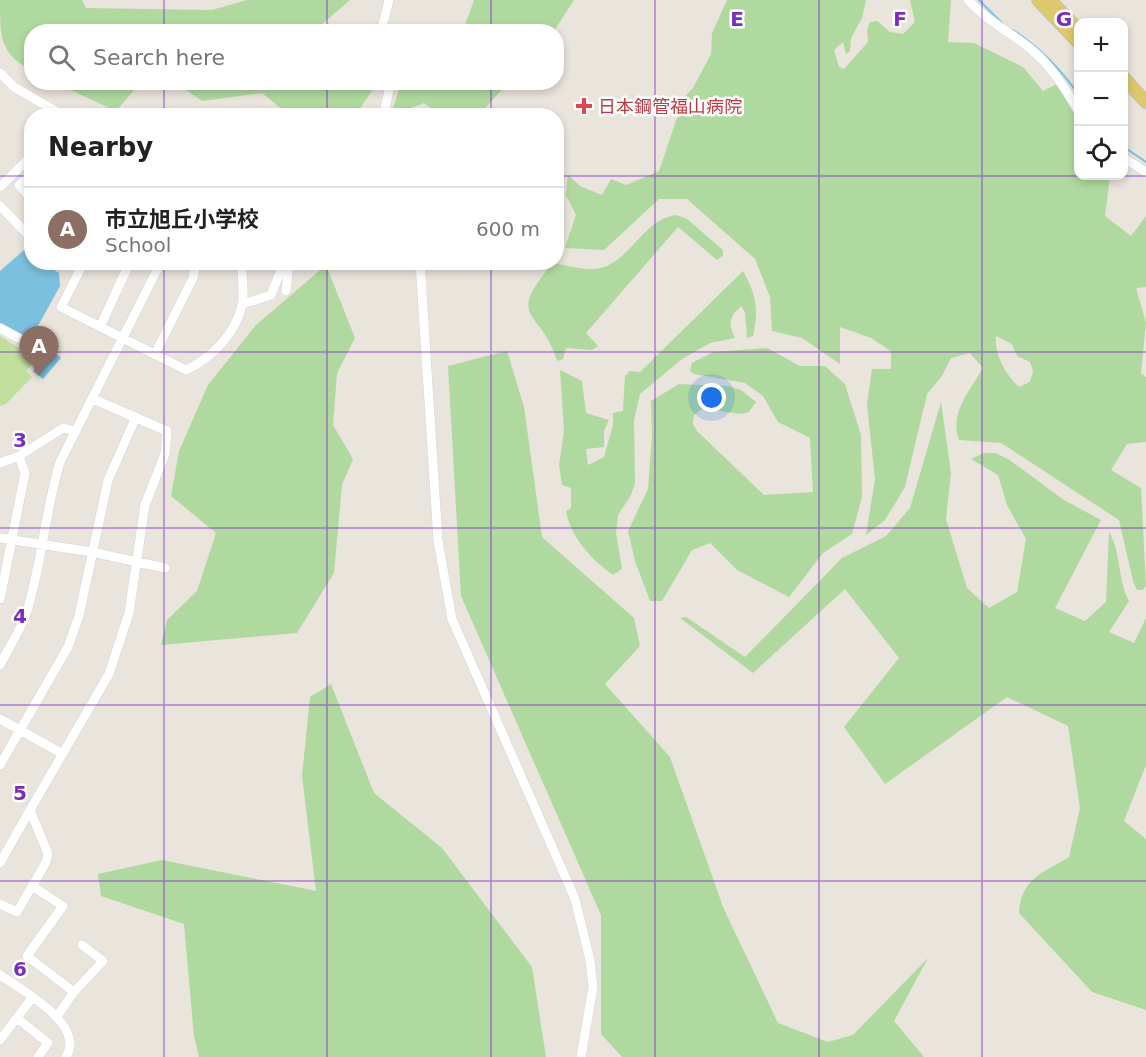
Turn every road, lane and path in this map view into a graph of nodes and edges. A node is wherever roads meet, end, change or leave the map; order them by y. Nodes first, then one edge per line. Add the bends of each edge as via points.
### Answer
1 (389, 0) edge
2 (968, 0) edge
3 (1038, 0) edge
4 (1050, 0) edge
5 (383, 24) edge
6 (1074, 26) edge
7 (1074, 38) edge
8 (0, 73) edge
9 (1128, 82) edge
10 (389, 90) edge
11 (1128, 94) edge
12 (1146, 102) edge
13 (1074, 104) edge
14 (50, 108) edge
15 (385, 108) edge
16 (1146, 113) edge
17 (1128, 161) edge
18 (24, 163) edge
19 (1146, 172) edge
20 (0, 187) edge
21 (0, 206) edge
22 (24, 231) edge
23 (80, 270) edge
24 (126, 270) edge
25 (157, 270) edge
26 (194, 270) edge
27 (241, 270) edge
28 (281, 270) edge
29 (288, 270) edge
30 (421, 270) edge
31 (286, 291) dead end
32 (243, 304) junction
33 (100, 327) junction
34 (0, 328) edge
35 (48, 338) dead end
36 (123, 339) junction
37 (155, 354) junction
38 (93, 399) junction
39 (136, 417) junction
40 (75, 431) junction
41 (19, 456) junction
42 (0, 462) edge
43 (0, 538) edge
44 (11, 540) junction
45 (40, 546) junction
46 (92, 552) junction
47 (138, 561) junction
48 (165, 568) dead end
49 (0, 599) edge
50 (0, 664) edge
51 (0, 719) edge
52 (20, 730) junction
53 (63, 754) junction
54 (0, 765) edge
55 (30, 810) junction
56 (0, 863) edge
57 (32, 886) junction
58 (0, 904) edge
59 (82, 945) dead end
60 (0, 975) edge
61 (74, 992) junction
62 (32, 998) junction
63 (57, 1016) junction
64 (17, 1018) junction
65 (0, 1040) edge
66 (38, 1057) edge
67 (66, 1057) edge
68 (581, 1057) edge

1 - 5 street
2 - 13 street via 984,18 1032,50 1051,68
3 - 7 main road
4 - 6 main road
8 - 14 street via 14,87
9 - 12 main road
10 - 15 street
11 - 16 main road
17 - 19 street
18 - 20 street
21 - 22 street
23 - 33 street via 61,307
24 - 33 street
25 - 36 street
26 - 37 street
27 - 32 street
28 - 32 street via 270,295
29 - 31 street
30 - 68 street via 438,541 452,619 575,899 593,987
32 - 37 street via 231,330 201,363 186,370
33 - 36 street
34 - 35 street via 22,340
36 - 37 street
36 - 38 street
38 - 39 street
38 - 40 street
39 - 46 street via 108,480
39 - 47 street via 167,431 165,454 145,505
40 - 41 street via 63,428
40 - 45 street via 60,462
41 - 42 street
41 - 44 street via 25,473
43 - 44 street
44 - 45 street
44 - 49 street
45 - 46 street
45 - 50 street via 26,614
46 - 47 street
46 - 52 street via 79,616 68,647
47 - 48 street
47 - 53 street via 129,613 109,674
51 - 52 street
52 - 53 street
52 - 54 street
53 - 55 street
55 - 56 street
55 - 57 street via 48,854
57 - 58 street via 17,912
57 - 61 street via 63,906 27,956
59 - 61 street via 103,961
60 - 62 street
61 - 63 street
62 - 63 street
62 - 64 street
63 - 67 street via 70,1041
64 - 65 street
64 - 66 street via 48,1043

